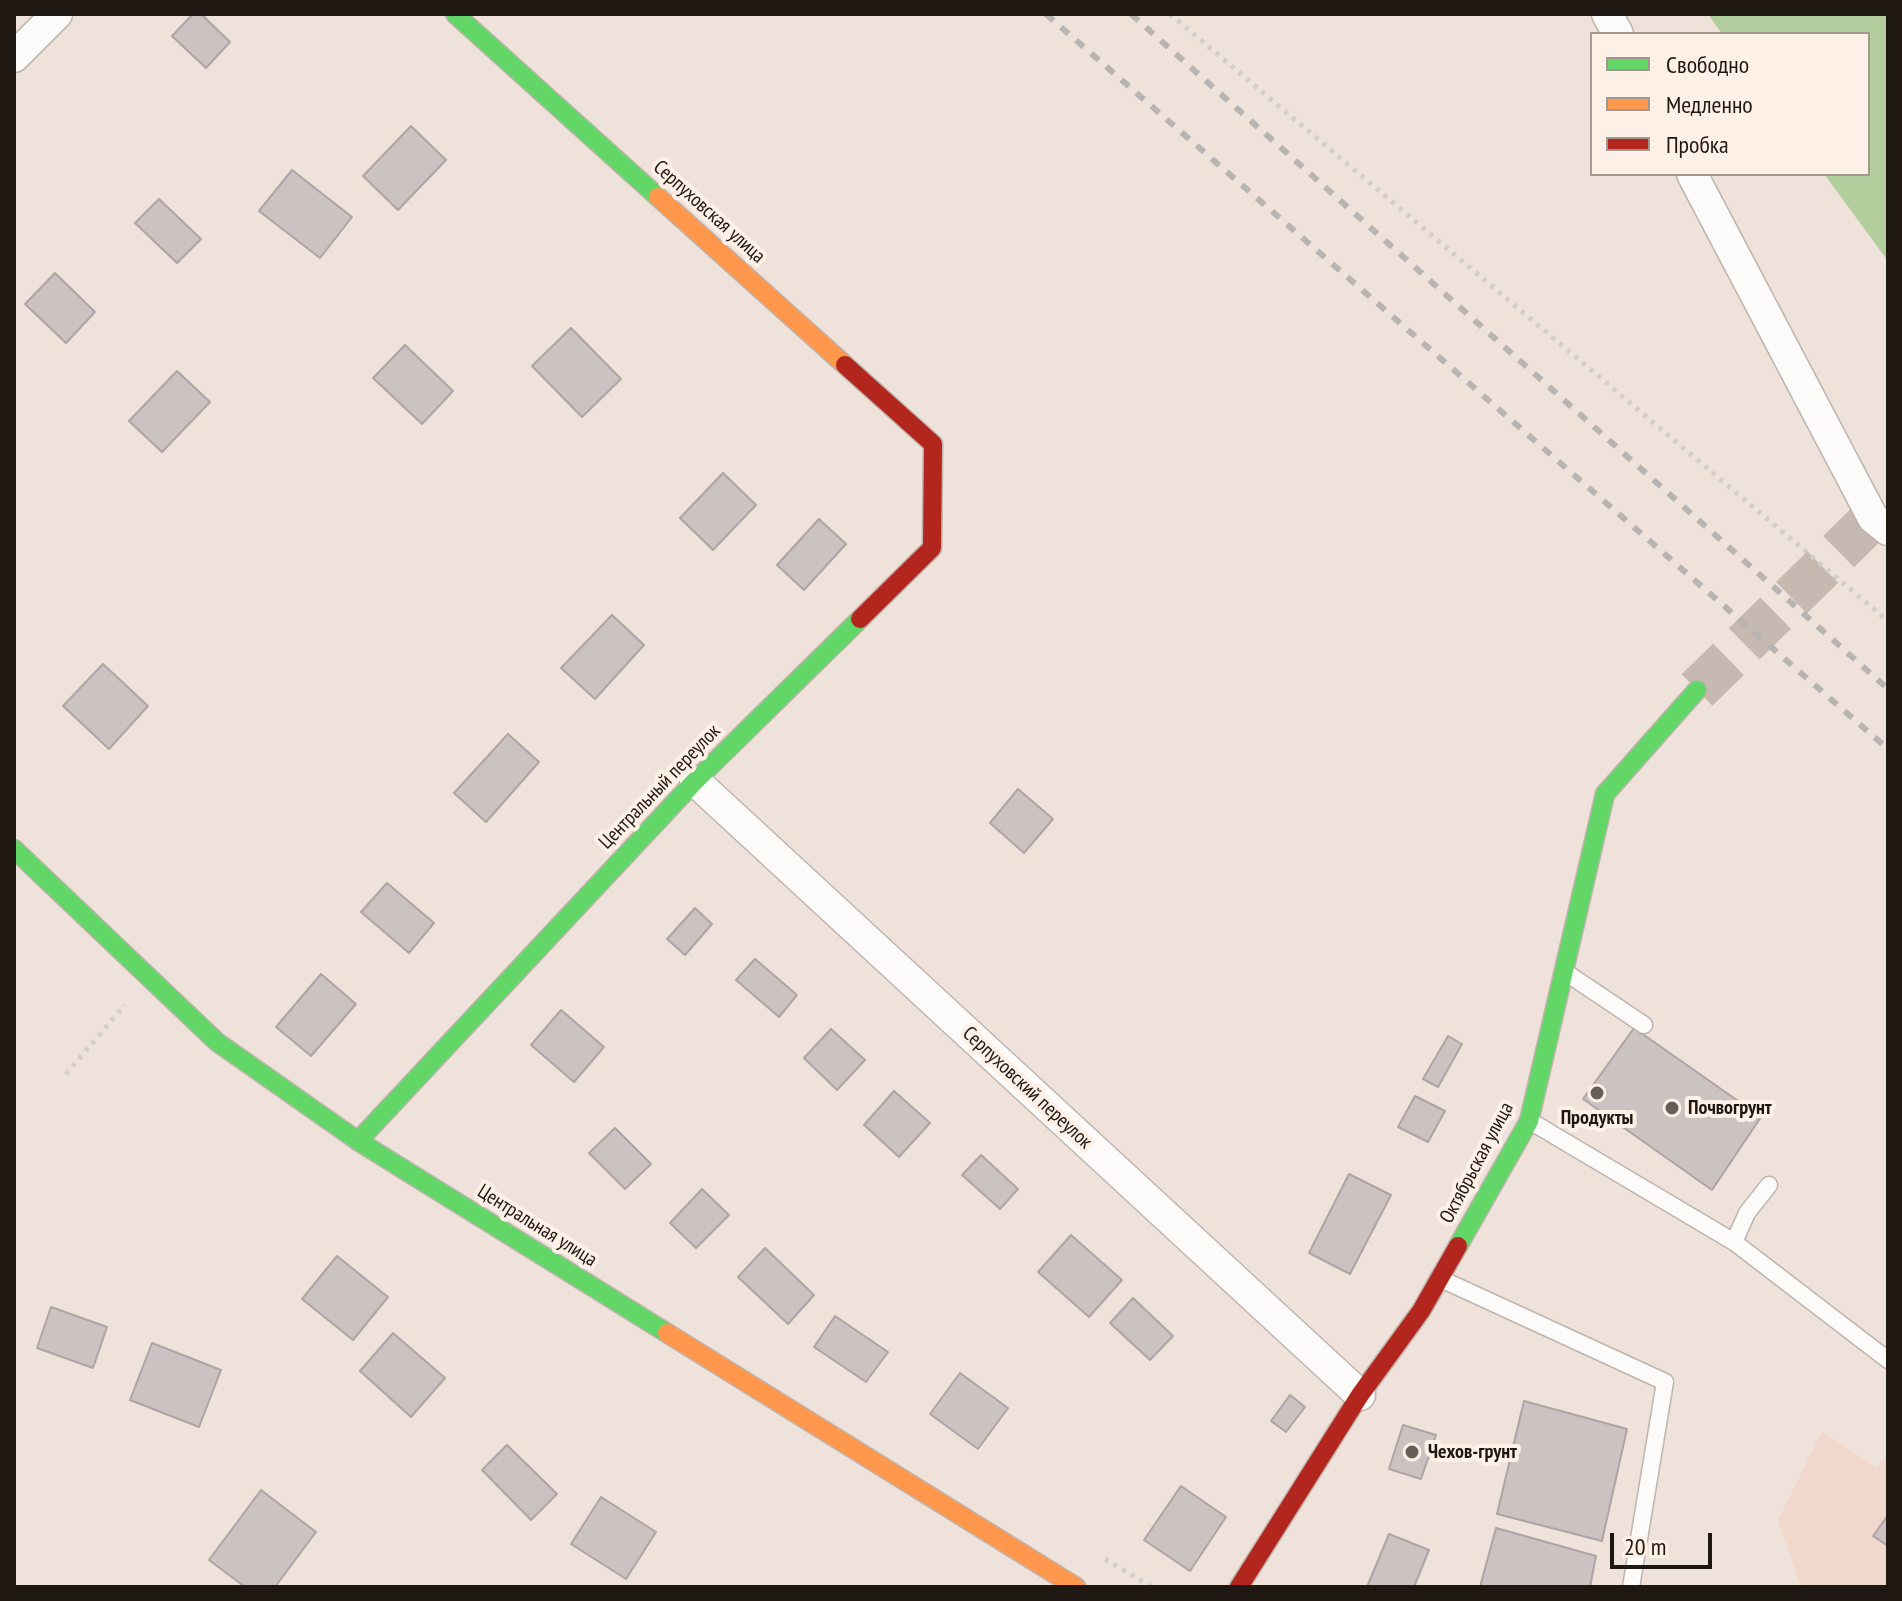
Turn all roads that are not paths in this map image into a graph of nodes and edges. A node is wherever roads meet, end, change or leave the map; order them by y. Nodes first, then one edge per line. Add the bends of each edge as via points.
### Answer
1 (57, 14) edge
2 (455, 14) edge
3 (1607, 14) edge
4 (1617, 32) edge
5 (14, 57) edge
6 (1693, 176) edge
7 (933, 444) joint
8 (1883, 518) edge
9 (1697, 690) tunnel mouth
10 (695, 781) junction
11 (14, 849) edge
12 (1563, 970) junction
13 (1644, 1025) dead end
14 (1529, 1121) junction
15 (358, 1141) junction
16 (1769, 1185) dead end
17 (1734, 1242) junction
18 (1439, 1278) junction
19 (1888, 1360) edge
20 (1360, 1395) junction
21 (1076, 1587) edge
22 (1239, 1587) edge
23 (1631, 1587) edge

1 - 5 street
2 - 7 street, Серпуховская улица
3 - 4 street
6 - 8 street
7 - 10 street, Центральный переулок via 932,548
9 - 12 street, Октябрьская улица via 1605,794
10 - 15 street, Центральный переулок
10 - 20 street, Серпуховский переулок
11 - 15 street, Центральная улица via 217,1042
12 - 13 lane
12 - 14 street, Октябрьская улица
14 - 17 lane
14 - 18 street, Октябрьская улица
15 - 21 street, Центральная улица
16 - 17 lane via 1747,1213
17 - 19 lane
18 - 20 street, Октябрьская улица
18 - 23 lane via 1665,1382
20 - 22 street, Октябрьская улица

